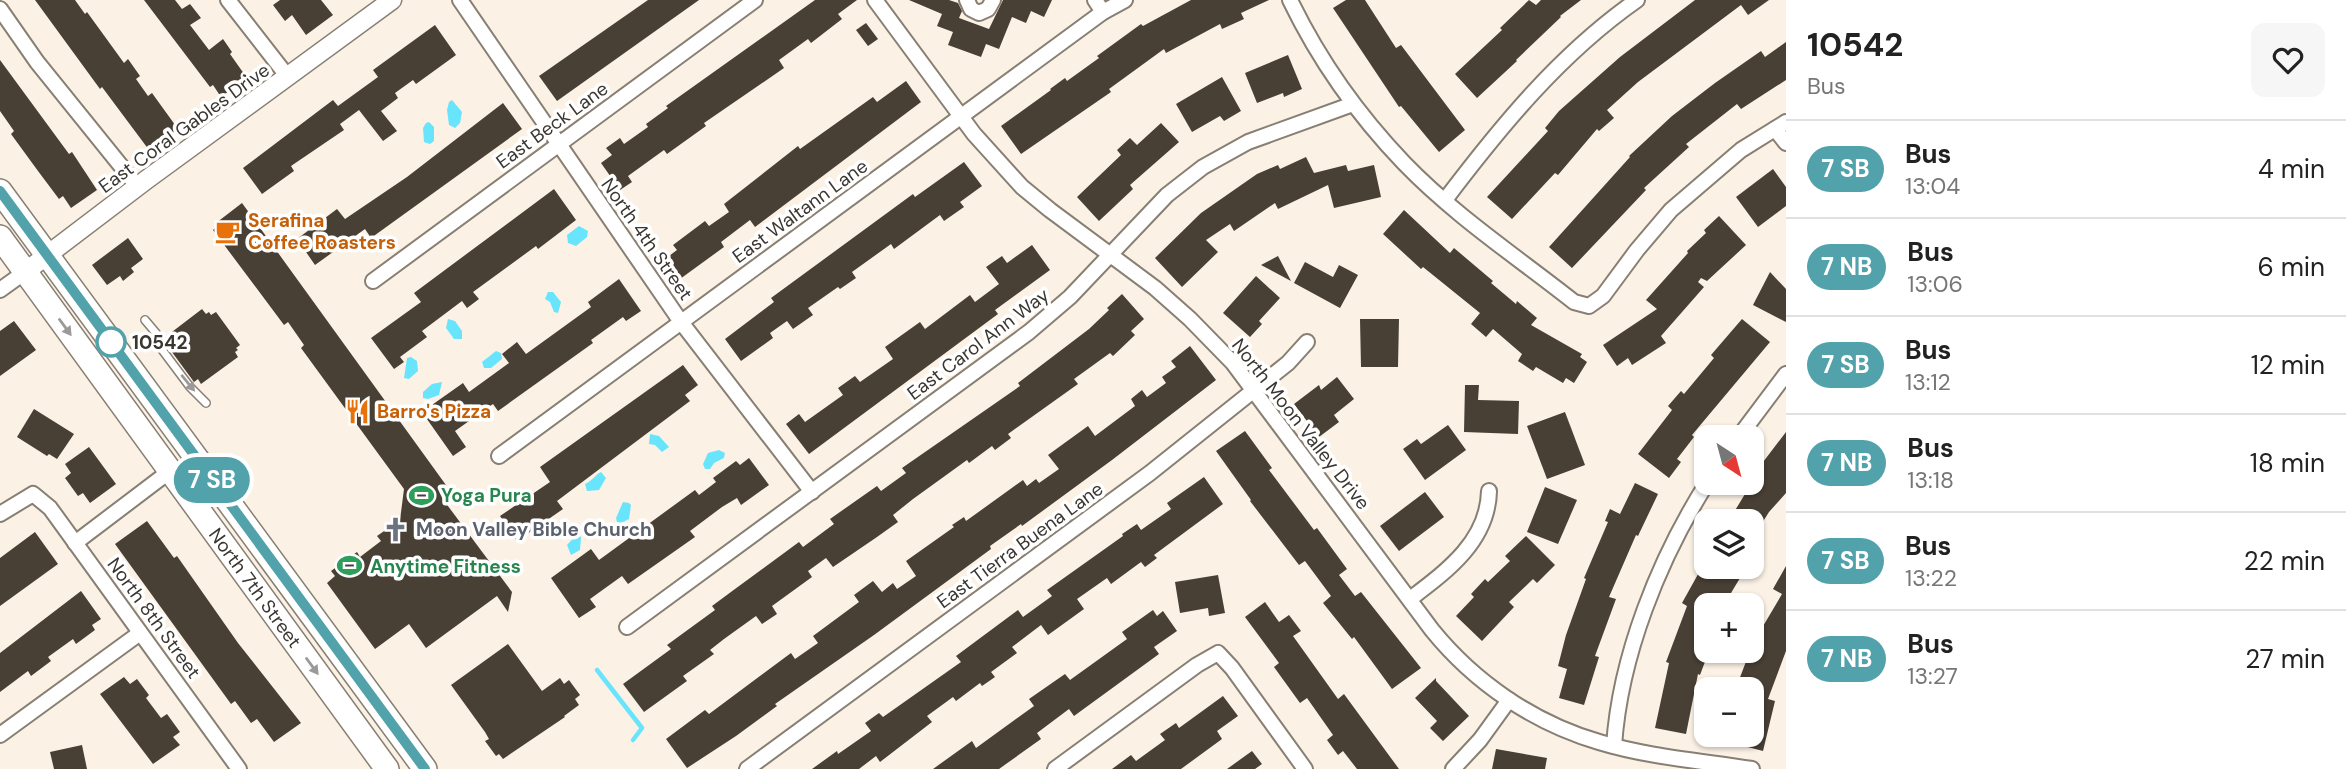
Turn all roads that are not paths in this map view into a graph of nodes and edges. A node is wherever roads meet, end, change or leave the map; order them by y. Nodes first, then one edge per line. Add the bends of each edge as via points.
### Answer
1 (228, 0) edge
2 (392, 0) edge
3 (460, 0) edge
4 (755, 0) edge
5 (875, 0) edge
6 (967, 0) edge
7 (993, 0) edge
8 (1125, 0) edge
9 (1290, 0) edge
10 (1637, 0) edge
11 (1099, 6) edge
12 (0, 9) edge
13 (288, 77) junction
14 (1353, 104) junction
15 (961, 117) junction
16 (1781, 126) edge
17 (1786, 143) edge
18 (559, 144) junction
19 (138, 187) junction
20 (0, 191) edge
21 (1445, 201) junction
22 (0, 237) edge
23 (47, 256) junction
24 (1111, 256) junction
25 (25, 272) junction
26 (373, 281) dead end
27 (0, 290) edge
28 (145, 320) dead end
29 (681, 322) junction
30 (1307, 342) dead end
31 (1786, 374) edge
32 (1255, 390) junction
33 (206, 403) dead end
34 (1748, 425) edge
35 (499, 456) dead end
36 (170, 471) junction
37 (1489, 491) dead end
38 (812, 492) junction
39 (1699, 495) edge
40 (0, 514) edge
41 (75, 543) junction
42 (1410, 599) junction
43 (627, 627) dead end
44 (140, 633) junction
45 (1509, 700) junction
46 (0, 735) edge
47 (1614, 746) junction
48 (239, 769) edge
49 (387, 769) edge
50 (425, 769) edge
51 (747, 769) edge
52 (1055, 769) edge
53 (1306, 769) edge
54 (1453, 769) edge
55 (1752, 769) edge

1 - 13 street
2 - 13 street, East Coral Gables Drive
3 - 18 street, North 4th Street
4 - 18 street, East Beck Lane
5 - 15 street, North Moon Valley Drive
6 - 7 street via 979,13
8 - 11 street, East Waltann Lane
9 - 14 street
10 - 21 street via 1542,82
11 - 15 street, East Waltann Lane
12 - 19 street
13 - 19 street, East Coral Gables Drive
14 - 21 street via 1405,164
14 - 24 street, East Carol Ann Way via 1225,153 1167,195
15 - 24 street, North Moon Valley Drive via 1022,187
15 - 29 street, East Waltann Lane
16 - 17 street
16 - 21 street via 1741,150 1671,210 1603,296 1589,306 1574,302
18 - 26 street, East Beck Lane
18 - 29 street, North 4th Street
19 - 23 street, East Coral Gables Drive
20 - 23 main road, North 7th Street
22 - 25 main road, North 7th Street
23 - 25 street, East Coral Gables Drive
23 - 50 main road, North 7th Street
24 - 32 street, North Moon Valley Drive via 1190,319
24 - 38 street, East Carol Ann Way via 1029,332
25 - 27 street, East Coral Gables Drive
25 -> 36 main road, North 7th Street
28 -> 33 lane via 160,347
29 - 35 street, East Waltann Lane
29 - 38 street, North 4th Street
30 - 32 street, East Tierra Buena Lane
31 - 34 street
32 - 42 street, North Moon Valley Drive
32 - 51 street, East Tierra Buena Lane via 1150,473
36 - 41 street
36 -> 49 main road, North 7th Street
37 - 42 street via 1485,520 1473,541 1442,575
38 - 43 street, East Carol Ann Way
39 - 47 street via 1650,596 1622,691
40 - 41 street, North 8th Street via 33,494 50,508
41 - 44 street, North 8th Street
42 - 45 street, North Moon Valley Drive via 1456,656
44 - 46 street
44 - 48 street, North 8th Street
45 - 47 street, North Moon Valley Drive via 1558,727
45 - 54 street
47 - 55 street, North Moon Valley Drive
52 - 53 street via 1218,653

